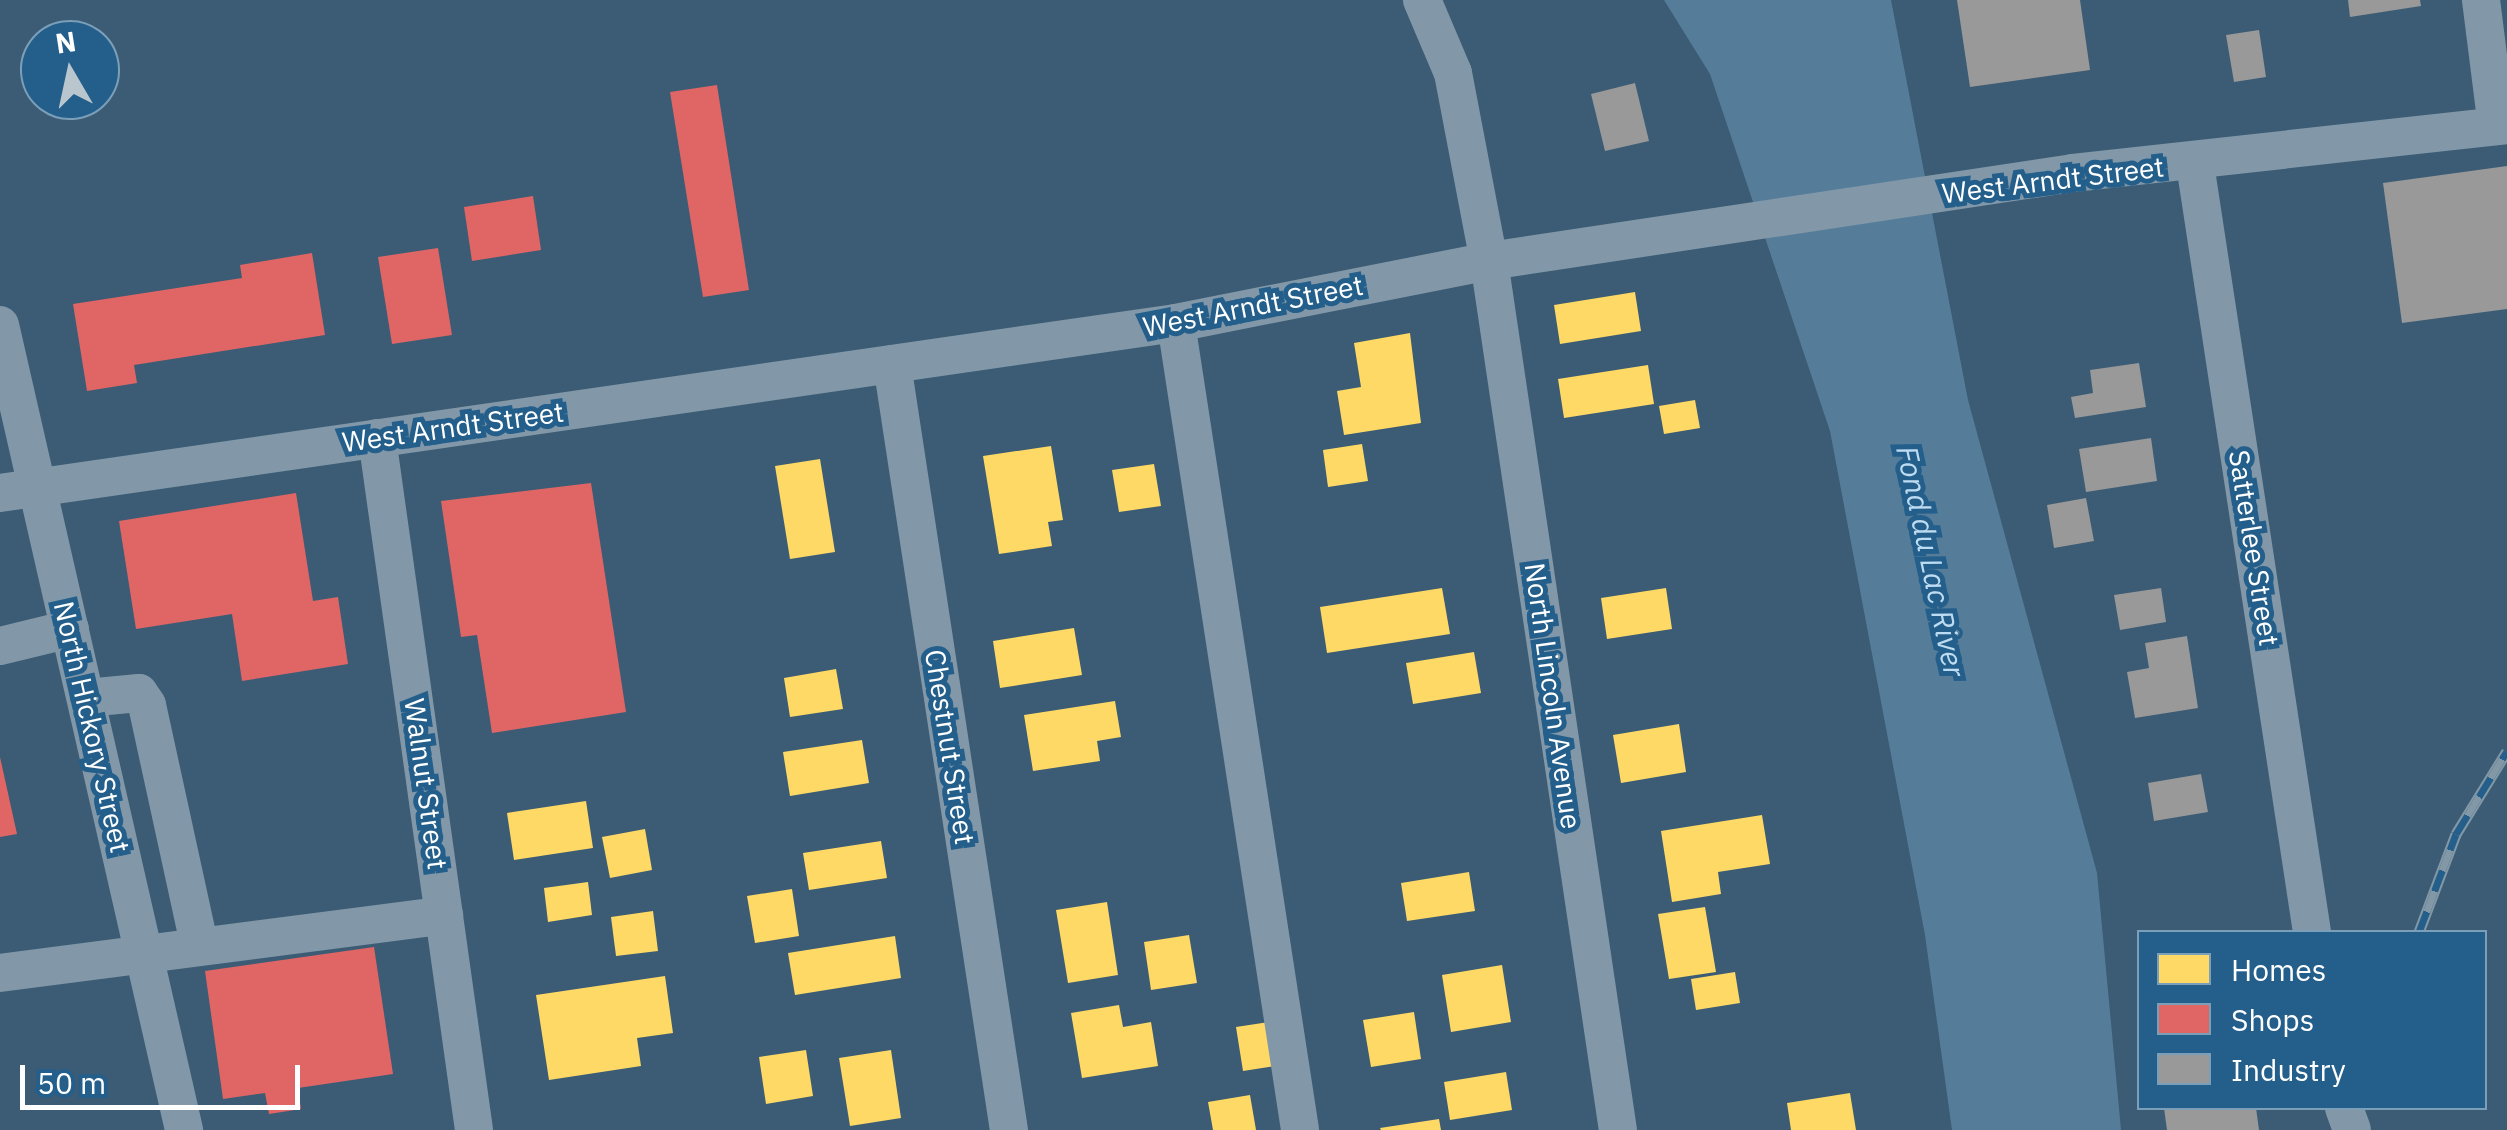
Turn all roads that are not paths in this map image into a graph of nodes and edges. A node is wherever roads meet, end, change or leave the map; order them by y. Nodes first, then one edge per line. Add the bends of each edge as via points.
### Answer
1 (1422, 0) edge
2 (2480, 0) edge
3 (2502, 126) edge
4 (2195, 164) junction
5 (1488, 262) junction
6 (1176, 323) junction
7 (0, 325) edge
8 (892, 364) junction
9 (377, 438) junction
10 (38, 487) junction
11 (0, 493) edge
12 (70, 629) junction
13 (0, 646) edge
14 (86, 698) junction
15 (182, 865) junction
16 (127, 880) junction
17 (444, 915) junction
18 (2312, 930) edge
19 (199, 944) junction
20 (144, 952) junction
21 (0, 973) edge
22 (184, 1130) edge
23 (474, 1130) edge
24 (1008, 1130) edge
25 (1300, 1130) edge
26 (1618, 1130) edge

1 - 5 street, North Lincoln Avenue via 1453,72
2 - 3 street
3 - 4 street, West Arndt Street
4 - 5 street, West Arndt Street via 2074,173
4 - 18 street, Satterlee Street
5 - 6 street, West Arndt Street
5 - 26 street, North Lincoln Avenue
6 - 8 street, West Arndt Street
6 - 25 street
7 - 10 street, North Hickory Street
8 - 9 street, West Arndt Street
8 - 24 street, Chestnut Street
9 - 10 street, West Arndt Street
9 - 17 street, Walnut Street
10 - 11 street, West Arndt Street
10 - 12 street, North Hickory Street
12 - 13 street
12 - 14 street, North Hickory Street
14 - 15 street via 139,693 148,704
14 - 16 street, North Hickory Street
15 - 16 street
15 - 19 street
16 - 20 street, North Hickory Street
17 - 19 street
17 - 23 street, Walnut Street
19 - 20 street
20 - 21 street
20 - 22 street, North Hickory Street

